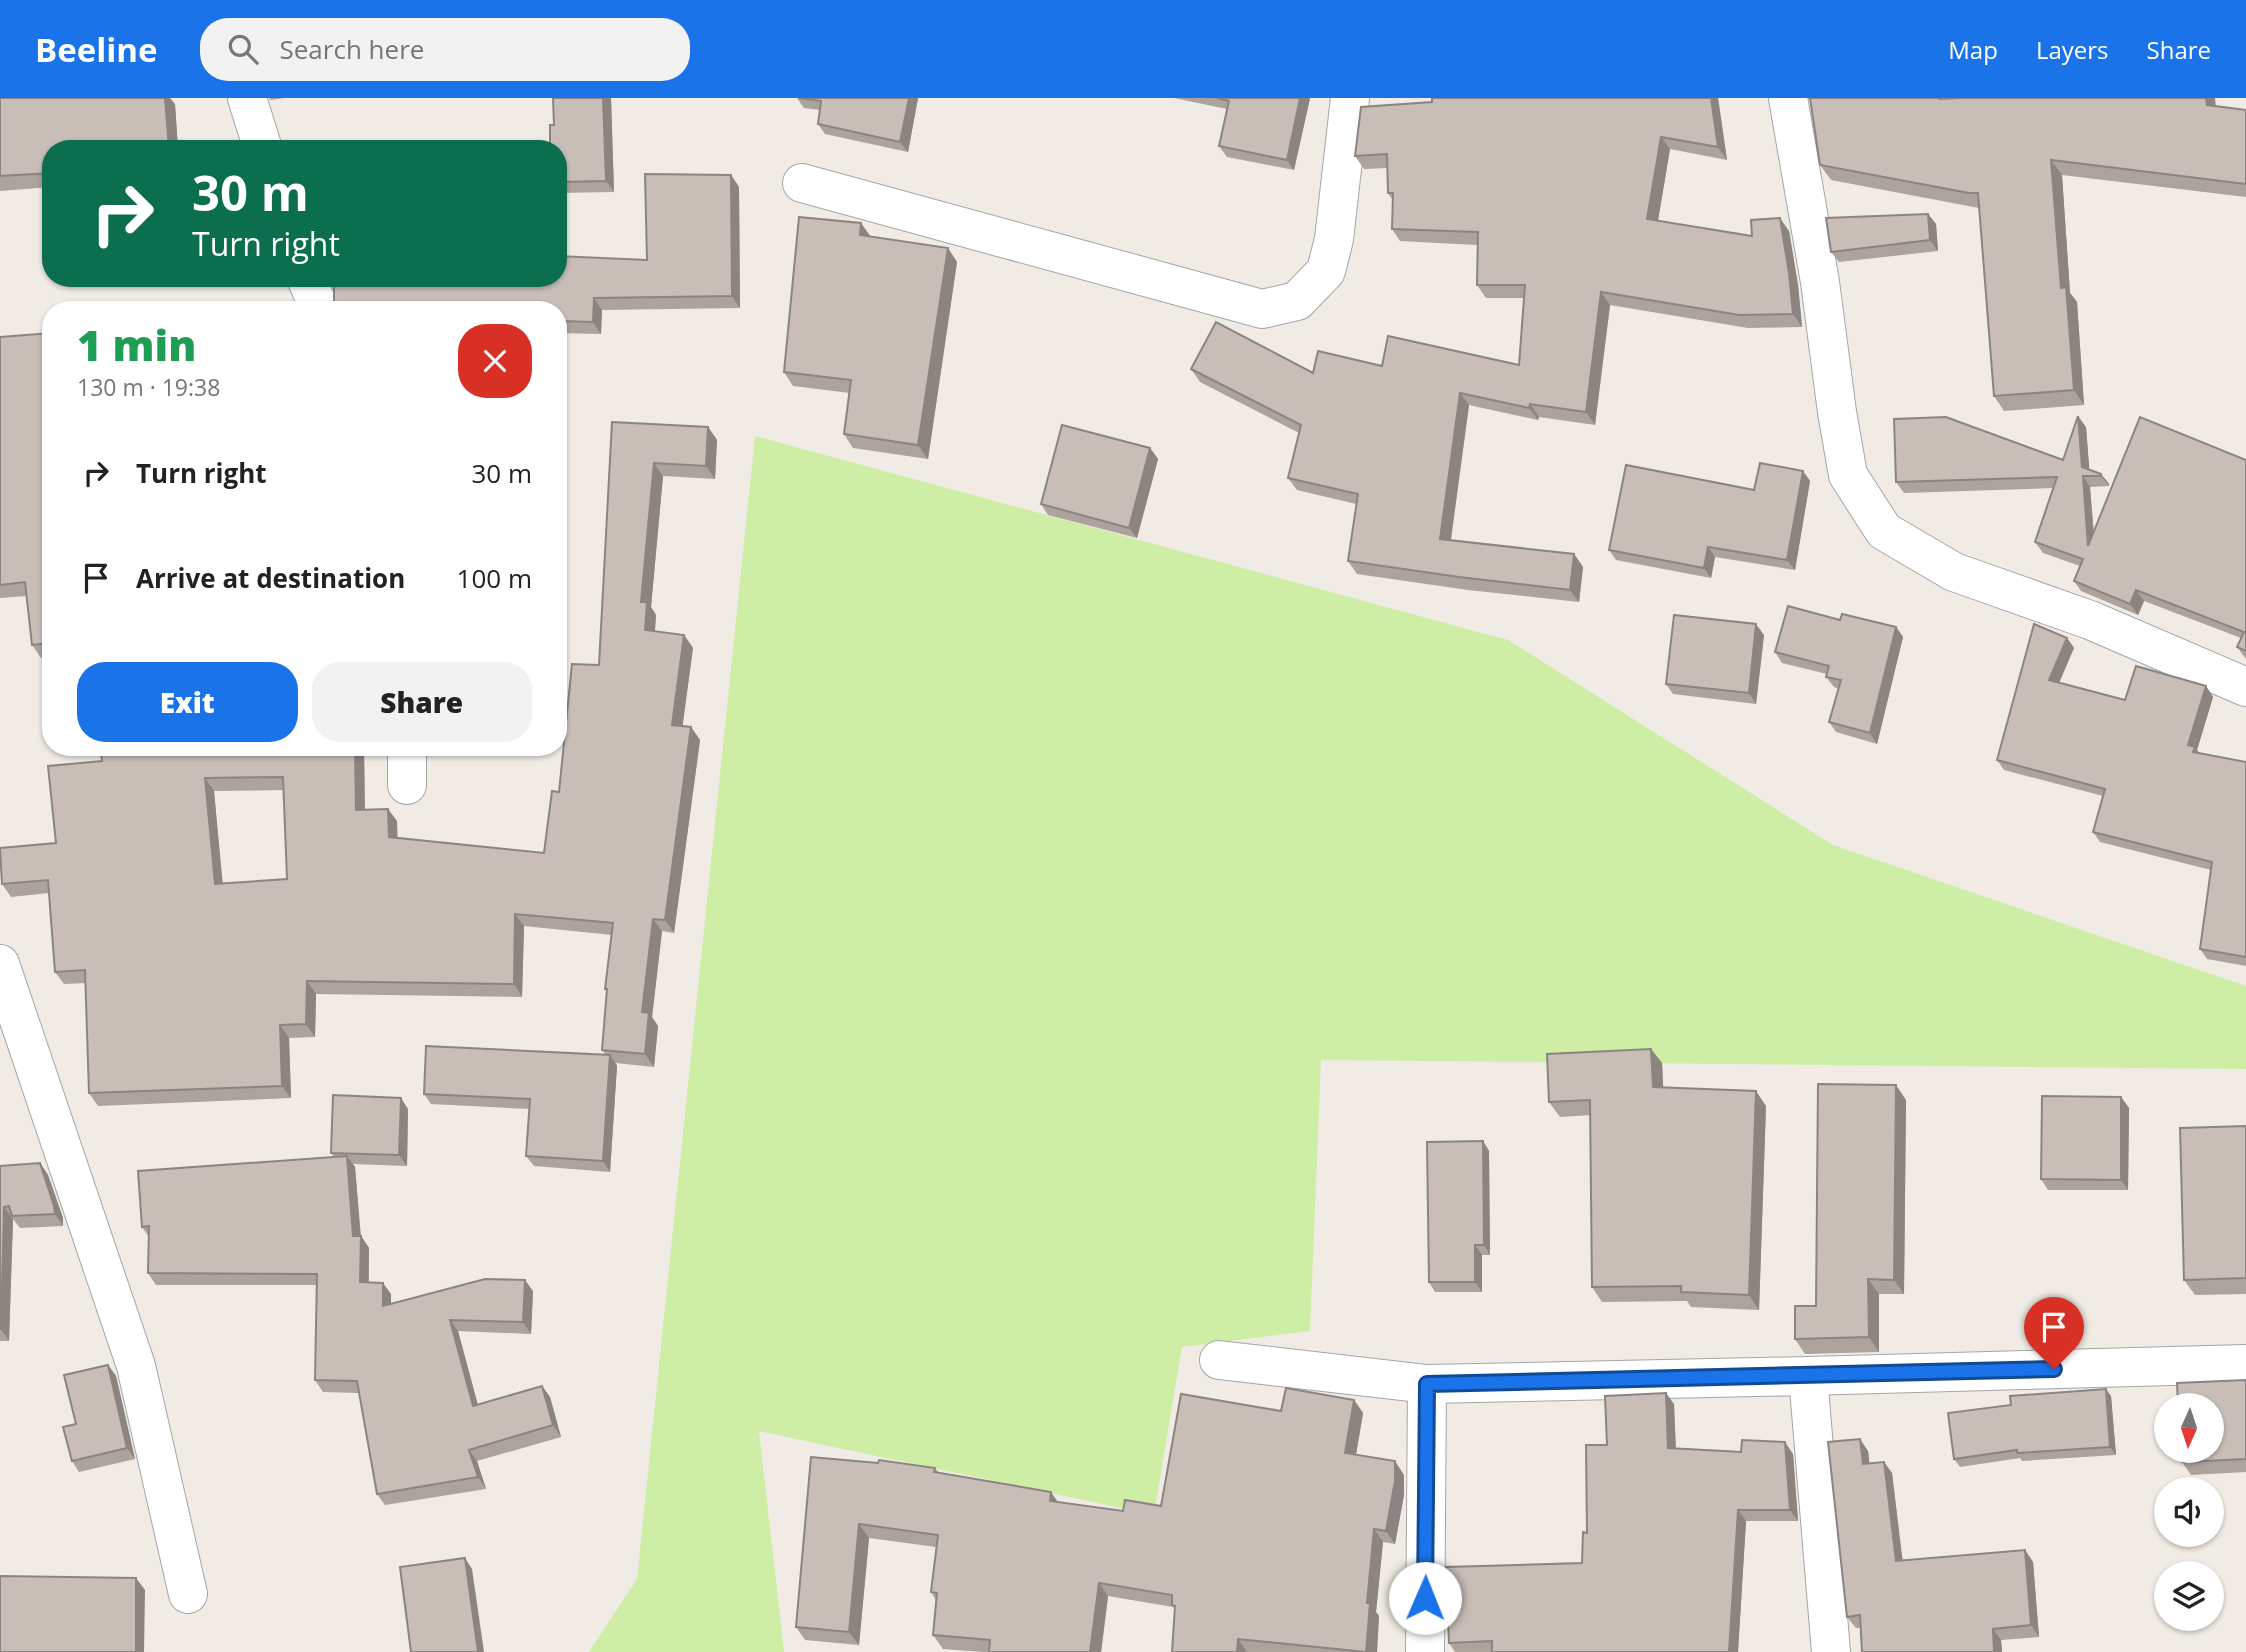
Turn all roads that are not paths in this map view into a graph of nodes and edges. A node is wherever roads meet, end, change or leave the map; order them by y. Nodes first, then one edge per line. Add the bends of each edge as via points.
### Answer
1 (247, 98) edge
2 (1350, 98) edge
3 (1788, 98) edge
4 (260, 140) edge
5 (802, 183) dead end
6 (2246, 687) edge
7 (407, 756) edge
8 (407, 785) dead end
9 (0, 964) edge
10 (1219, 1360) dead end
11 (2246, 1364) edge
12 (1808, 1376) junction
13 (1427, 1384) junction
14 (188, 1594) dead end
15 (1425, 1652) edge
16 (1831, 1652) edge

1 - 4 street
2 - 5 street via 1334,239 1326,271 1297,301 1262,309
3 - 6 street via 1848,475 1884,531 1954,572 2090,620
7 - 8 street
9 - 14 street via 136,1366
10 - 13 street
11 - 12 street
12 - 13 street
12 - 16 street
13 - 15 street

